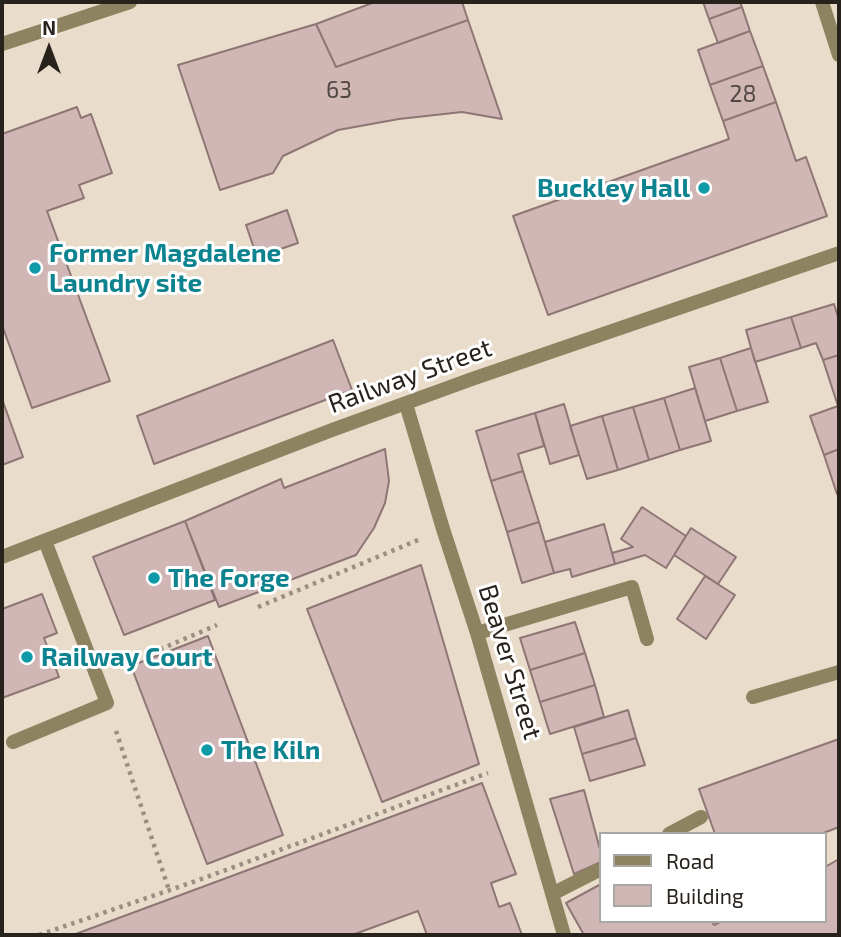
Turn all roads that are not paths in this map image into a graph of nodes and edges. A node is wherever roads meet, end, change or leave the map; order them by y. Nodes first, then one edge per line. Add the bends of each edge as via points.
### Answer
1 (130, 2) edge
2 (822, 2) edge
3 (2, 44) edge
4 (839, 55) edge
5 (839, 253) edge
6 (405, 404) junction
7 (45, 541) junction
8 (2, 557) edge
9 (477, 633) junction
10 (647, 639) dead end
11 (839, 672) edge
12 (753, 697) dead end
13 (13, 742) dead end
14 (701, 817) dead end
15 (672, 832) edge
16 (600, 870) edge
17 (552, 894) junction
18 (564, 935) edge

1 - 3 street
2 - 4 street
5 - 6 street, Railway Street
6 - 7 street, Railway Street
6 - 9 street, Beaver Street
7 - 8 street, Railway Street
7 - 13 street via 107,703
9 - 10 street via 632,587
9 - 17 street, Beaver Street
11 - 12 street
14 - 15 street
16 - 17 street
17 - 18 street, Beaver Street

